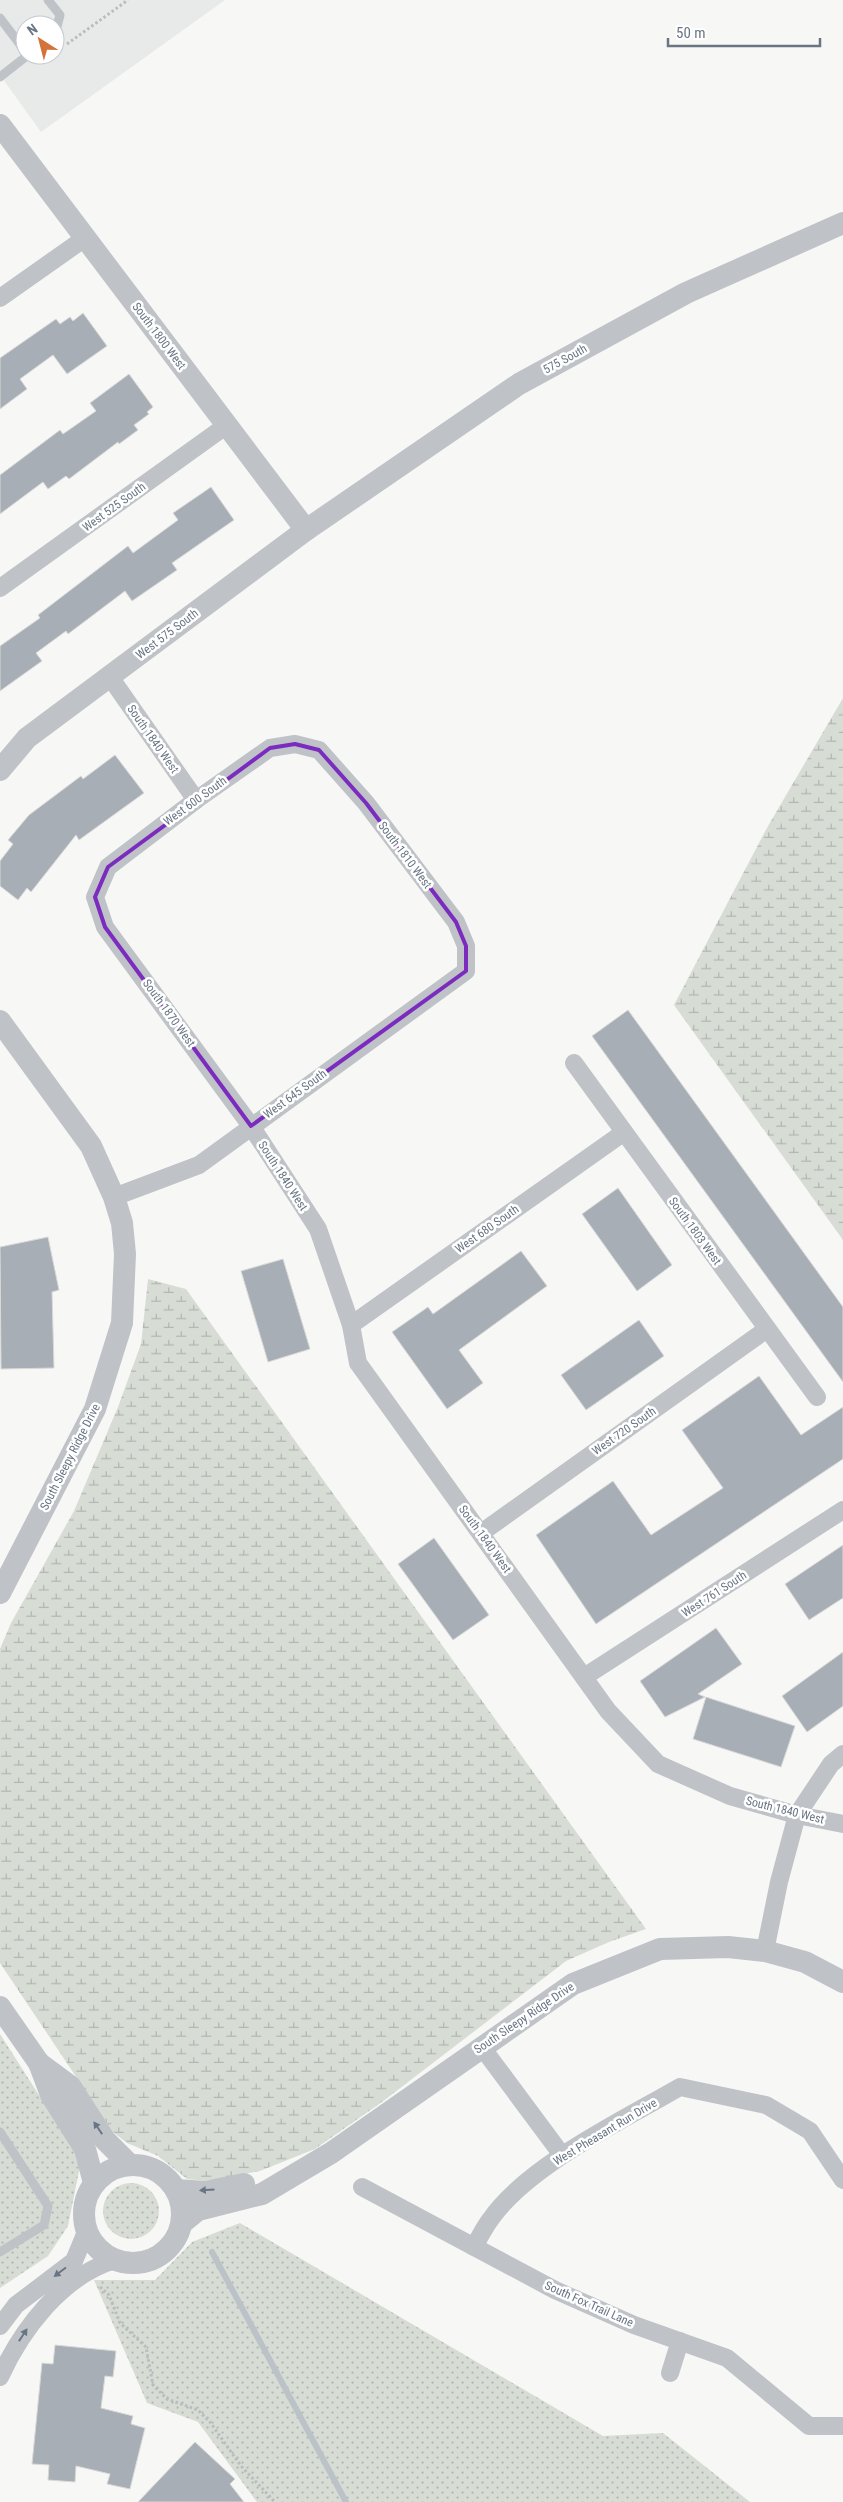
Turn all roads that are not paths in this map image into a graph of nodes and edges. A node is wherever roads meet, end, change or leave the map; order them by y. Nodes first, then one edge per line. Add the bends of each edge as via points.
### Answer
1 (48, 0) edge
2 (60, 15) edge
3 (0, 18) edge
4 (15, 38) edge
5 (15, 65) edge
6 (0, 77) edge
7 (6, 133) edge
8 (843, 223) edge
9 (84, 238) junction
10 (0, 298) edge
11 (227, 425) junction
12 (306, 530) junction
13 (0, 588) edge
14 (110, 677) junction
15 (27, 738) junction
16 (0, 747) edge
17 (319, 750) joint
18 (0, 770) edge
19 (196, 800) junction
20 (95, 897) joint
21 (466, 971) joint
22 (0, 1021) edge
23 (574, 1063) dead end
24 (251, 1126) junction
25 (623, 1133) junction
26 (114, 1197) junction
27 (351, 1325) junction
28 (767, 1330) junction
29 (817, 1398) dead end
30 (843, 1510) edge
31 (481, 1533) junction
32 (0, 1593) edge
33 (584, 1677) junction
34 (843, 1754) edge
35 (796, 1815) junction
36 (843, 1824) edge
37 (765, 1951) junction
38 (843, 1982) edge
39 (3, 2018) edge
40 (481, 2046) junction
41 (39, 2063) junction
42 (0, 2132) edge
43 (562, 2156) junction
44 (130, 2164) junction
45 (289, 2176) junction
46 (843, 2180) edge
47 (94, 2183) junction
48 (362, 2187) dead end
49 (176, 2190) junction
50 (182, 2223) junction
51 (86, 2232) junction
52 (474, 2247) junction
53 (0, 2252) edge
54 (115, 2260) junction
55 (0, 2326) edge
56 (680, 2341) junction
57 (670, 2373) dead end
58 (0, 2378) edge
59 (843, 2426) edge

1 - 2 lane
3 - 4 lane
5 - 6 lane
7 - 9 street, South 1800 West
8 - 12 street, 575 South via 686,293 519,384
9 - 10 street
9 - 11 street, South 1800 West
11 - 12 street, South 1800 West
11 - 13 street, West 525 South
12 - 14 street, West 575 South
14 - 15 street, West 575 South
14 - 19 street, South 1840 West
15 - 16 street, West 575 South
15 - 18 street, West 575 South
17 - 19 street, West 600 South via 295,744 270,748
17 - 21 street, South 1810 West via 366,803 456,922 466,946
19 - 20 street, West 600 South via 108,867
20 - 24 street, South 1870 West via 106,927
21 - 24 street, West 645 South
22 - 26 street, South Sleepy Ridge Drive via 92,1146
23 - 25 street, South 1803 West
24 - 26 street, West 645 South via 199,1165
24 - 27 street, South 1840 West via 318,1229
25 - 27 street, West 680 South
25 - 28 street, South 1803 West
26 - 32 street, South Sleepy Ridge Drive via 122,1222 125,1254 122,1323 95,1409
27 - 31 street, South 1840 West via 358,1362
28 - 29 street, South 1803 West
28 - 31 street, West 720 South
30 - 33 street, West 761 South
31 - 33 street, South 1840 West
33 - 35 street, South 1840 West via 608,1711 658,1764 730,1796
34 - 35 street via 831,1764
35 - 36 street, South 1840 West
35 - 37 street
37 - 38 street, South Sleepy Ridge Drive via 805,1962
37 - 40 street, South Sleepy Ridge Drive via 728,1947 660,1949 573,1984
39 - 41 street
40 - 43 street
40 - 45 street, South Sleepy Ridge Drive via 331,2153
44 -> 41 street via 105,2140 70,2086
41 - 47 street via 51,2095 85,2149
42 - 53 lane via 48,2206 44,2225
43 - 46 street, West Pheasant Run Drive via 680,2087 766,2105 810,2131
43 - 52 street, West Pheasant Run Drive via 515,2192 490,2219
44 - 47 street via 107,2172
44 - 49 street via 163,2174
45 -> 49 street, South Sleepy Ridge Drive via 206,2192
45 - 50 street, South Sleepy Ridge Drive via 262,2194 198,2210
47 - 51 street via 82,2215
48 - 52 street, South Fox Trail Lane
49 - 50 street via 182,2209
50 - 54 street via 176,2239 165,2253 154,2260 138,2264
51 - 54 street via 104,2256
51 -> 55 street via 74,2261 16,2305
52 - 56 street, South Fox Trail Lane via 555,2290 634,2325
58 -> 54 street via 10,2354 31,2322 85,2272
56 - 57 street
56 - 59 street, South Fox Trail Lane via 727,2358 809,2426

